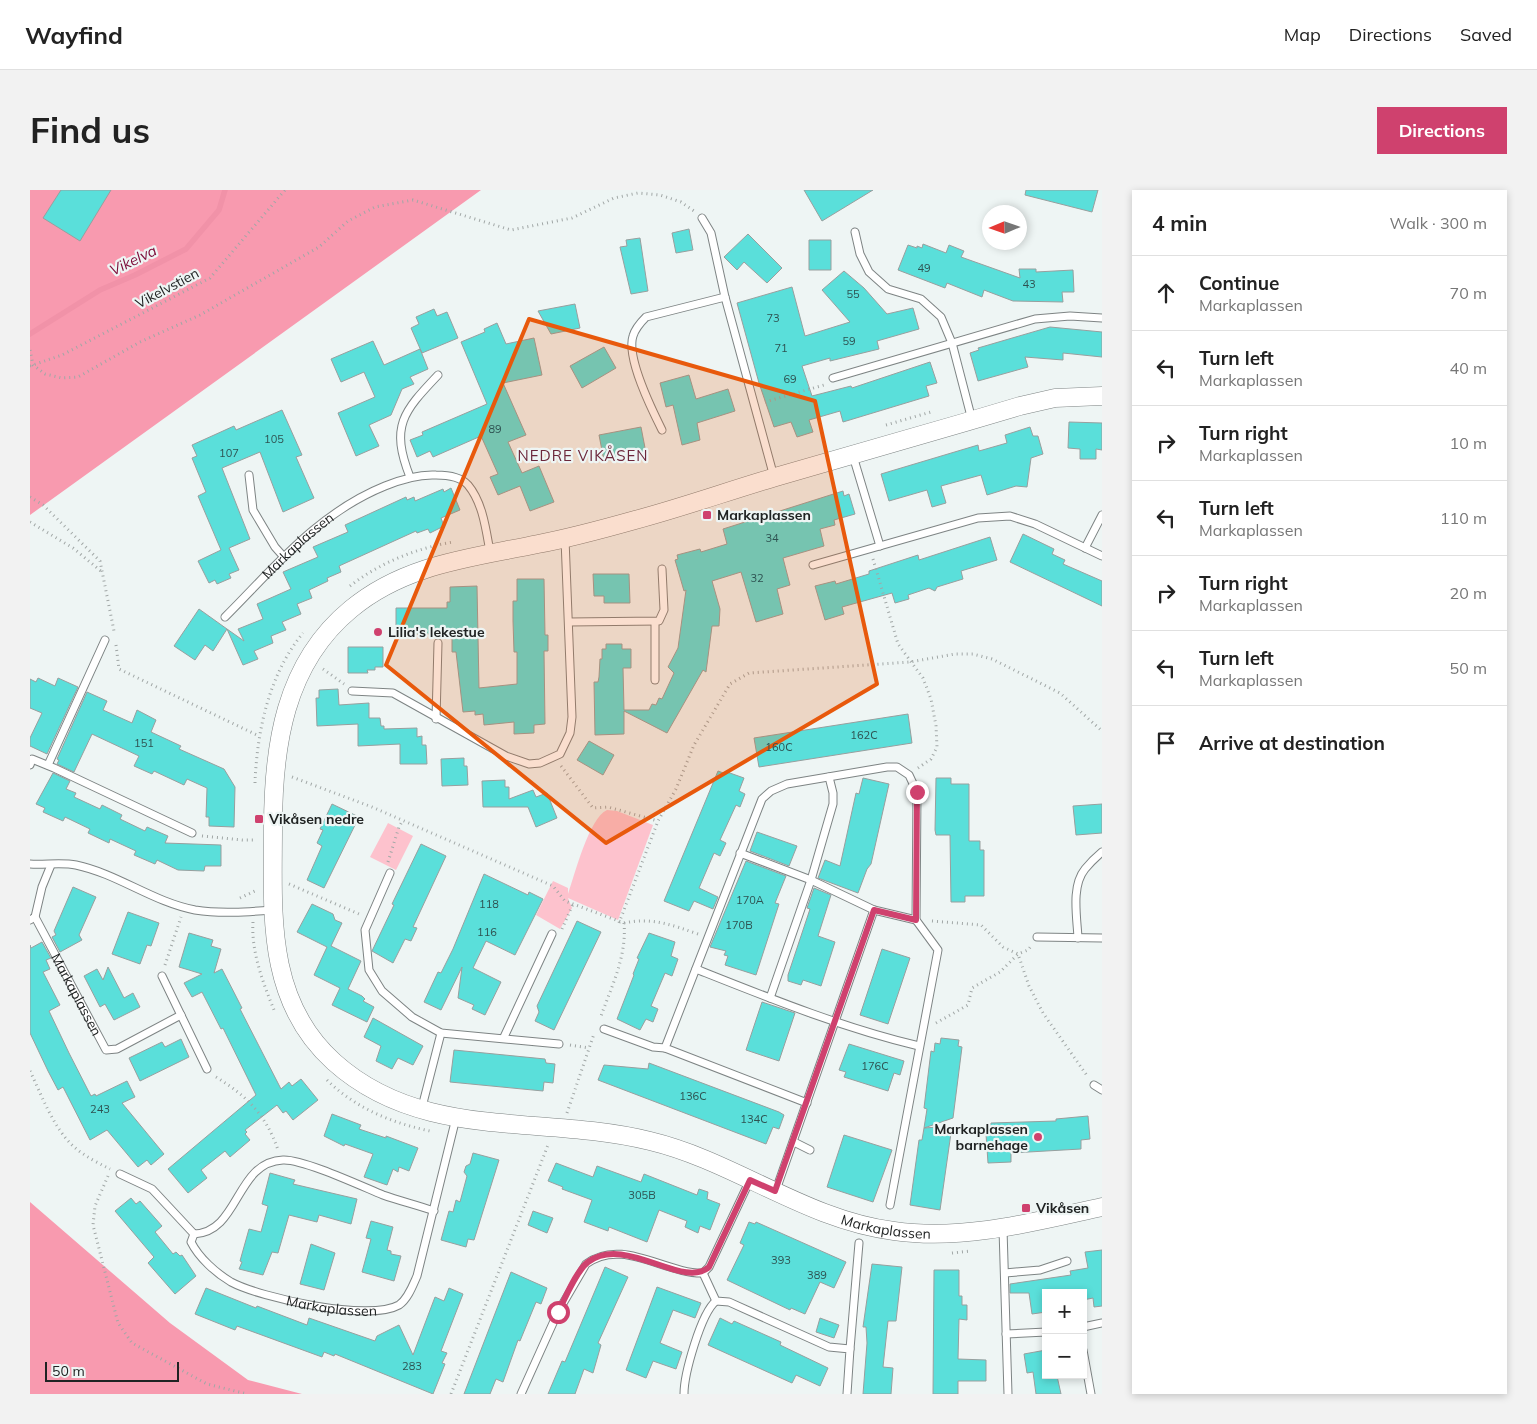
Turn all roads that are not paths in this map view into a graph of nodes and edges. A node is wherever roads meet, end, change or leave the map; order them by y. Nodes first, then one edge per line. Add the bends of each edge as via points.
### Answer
1 (702, 218) road end
2 (855, 232) dead end
3 (725, 297) junction
4 (1102, 318) edge
5 (952, 343) junction
6 (438, 375) dead end
7 (832, 378) road end
8 (1102, 396) edge
9 (972, 420) junction
10 (662, 430) dead end
11 (853, 456) junction
12 (250, 475) dead end
13 (410, 477) junction
14 (774, 477) junction
15 (1102, 515) edge
16 (565, 538) junction
17 (489, 544) junction
18 (880, 546) junction
19 (1086, 548) junction
20 (283, 556) junction
21 (1102, 556) edge
22 (813, 565) dead end
23 (662, 569) dead end
24 (225, 617) dead end
25 (569, 622) junction
26 (655, 623) junction
27 (104, 640) dead end
28 (438, 643) dead end
29 (655, 680) dead end
30 (352, 690) road end
31 (436, 719) junction
32 (31, 760) edge
33 (48, 765) junction
34 (829, 777) junction
35 (192, 833) road end
36 (1102, 852) edge
37 (740, 853) junction
38 (30, 864) edge
39 (52, 865) junction
40 (390, 873) road end
41 (811, 880) junction
42 (272, 910) junction
43 (874, 910) junction
44 (32, 919) edge
45 (916, 920) junction
46 (552, 934) road end
47 (1037, 937) road end
48 (1078, 938) junction
49 (1102, 938) edge
50 (696, 969) junction
51 (162, 976) road end
52 (770, 998) junction
53 (181, 1015) junction
54 (836, 1021) junction
55 (604, 1029) dead end
56 (441, 1033) junction
57 (504, 1037) junction
58 (559, 1044) road end
59 (919, 1046) junction
60 (665, 1048) junction
61 (207, 1069) road end
62 (1094, 1085) road end
63 (1102, 1090) edge
64 (807, 1103) junction
65 (421, 1111) junction
66 (456, 1118) junction
67 (794, 1142) junction
68 (810, 1150) dead end
69 (120, 1174) road end
70 (750, 1180) junction
71 (775, 1191) junction
72 (890, 1206) dead end
73 (1102, 1207) edge
74 (434, 1211) junction
75 (1002, 1226) junction
76 (194, 1234) junction
77 (859, 1243) dead end
78 (1067, 1261) dead end
79 (703, 1273) junction
80 (1005, 1273) junction
81 (716, 1301) junction
82 (1102, 1323) edge
83 (1087, 1326) edge
84 (1042, 1332) edge
85 (1006, 1334) junction
86 (850, 1349) junction
87 (1087, 1372) edge
88 (522, 1394) edge
89 (684, 1394) edge
90 (847, 1394) edge
91 (1008, 1394) edge
92 (1091, 1394) edge

1 - 3 lane via 711,233
2 - 5 lane via 860,254 869,272 888,289 921,299 933,307 945,324
3 - 10 lane via 646,317 632,337 632,350 644,391
3 - 14 lane
4 - 5 lane via 1047,317 1004,326
5 - 7 lane
5 - 9 lane
6 - 13 lane via 407,410 402,422 401,448
8 - 9 street, Markaplassen via 1055,398
9 - 11 street, Markaplassen
11 - 14 street, Markaplassen
11 - 18 lane
12 - 20 lane via 253,510
13 - 17 lane, Markaplassen via 449,475 466,484 478,499
13 - 20 lane, Markaplassen via 376,490 328,516
14 - 16 street, Markaplassen
15 - 19 lane
16 - 17 street, Markaplassen
16 - 25 lane
17 - 42 street, Markaplassen via 380,588 346,612 307,659 292,690 278,741 273,782
18 - 19 lane via 978,518 1004,516 1035,524
18 - 22 lane
19 - 21 lane
20 - 24 lane, Markaplassen
23 - 26 lane via 664,610 661,619
25 - 26 lane
25 - 31 lane via 570,733 555,758 540,763 521,762
26 - 29 lane
27 - 33 lane
28 - 31 lane
30 - 31 lane via 393,693
32 - 33 lane
33 - 35 lane
34 - 37 lane via 787,784 767,794
34 - 41 lane via 833,804
34 - 45 lane via 887,767 897,767 909,775 917,792
36 - 48 lane via 1084,870 1080,879 1077,892
37 - 41 lane
37 - 50 lane
38 - 39 lane
39 - 42 lane via 74,864 96,870 184,907 212,912
39 - 44 lane, Markaplassen
40 - 56 lane via 369,918 364,940 369,970 382,991 396,1005
41 - 43 lane
41 - 52 lane
42 - 65 street, Markaplassen via 274,943 282,977 291,1004 305,1027 330,1059 364,1086
43 - 45 lane
43 - 54 lane
44 - 53 lane, Markaplassen via 106,1050 117,1049
45 - 59 lane, Markaplassen via 938,950
46 - 57 lane
47 - 48 lane
48 - 49 lane
50 - 52 lane
50 - 60 lane
51 - 53 lane
52 - 54 lane
53 - 61 lane
54 - 59 lane
54 - 64 lane
55 - 60 lane via 653,1047
56 - 57 lane
56 - 65 lane
57 - 58 lane
59 - 72 lane, Markaplassen
60 - 64 lane
62 - 63 lane
64 - 67 lane
65 - 66 street, Markaplassen
66 - 70 street, Markaplassen via 652,1141 684,1150
66 - 74 lane, Markaplassen
67 - 68 lane
67 - 71 lane
69 - 76 lane, Markaplassen via 152,1189
70 - 71 street, Markaplassen
70 - 79 lane via 709,1267
71 - 75 street, Markaplassen via 839,1218 893,1231 944,1234 979,1232
73 - 75 street, Markaplassen
74 - 76 lane via 301,1163 281,1160 271,1162 253,1175 218,1226 207,1233
74 - 76 lane, Markaplassen via 418,1276 408,1295 398,1305 379,1311 323,1306 239,1286 216,1272 196,1252 191,1242
75 - 80 lane
77 - 86 lane, Markaplassen
78 - 80 lane via 1040,1270
79 - 81 lane
79 - 88 lane via 691,1273 621,1254 608,1254 590,1261 558,1312
80 - 85 lane
81 - 86 lane via 729,1302 829,1347
81 - 89 lane via 710,1307 692,1353 684,1378
82 - 83 lane
84 - 85 lane
85 - 91 lane
86 - 90 lane, Markaplassen
87 - 92 lane

